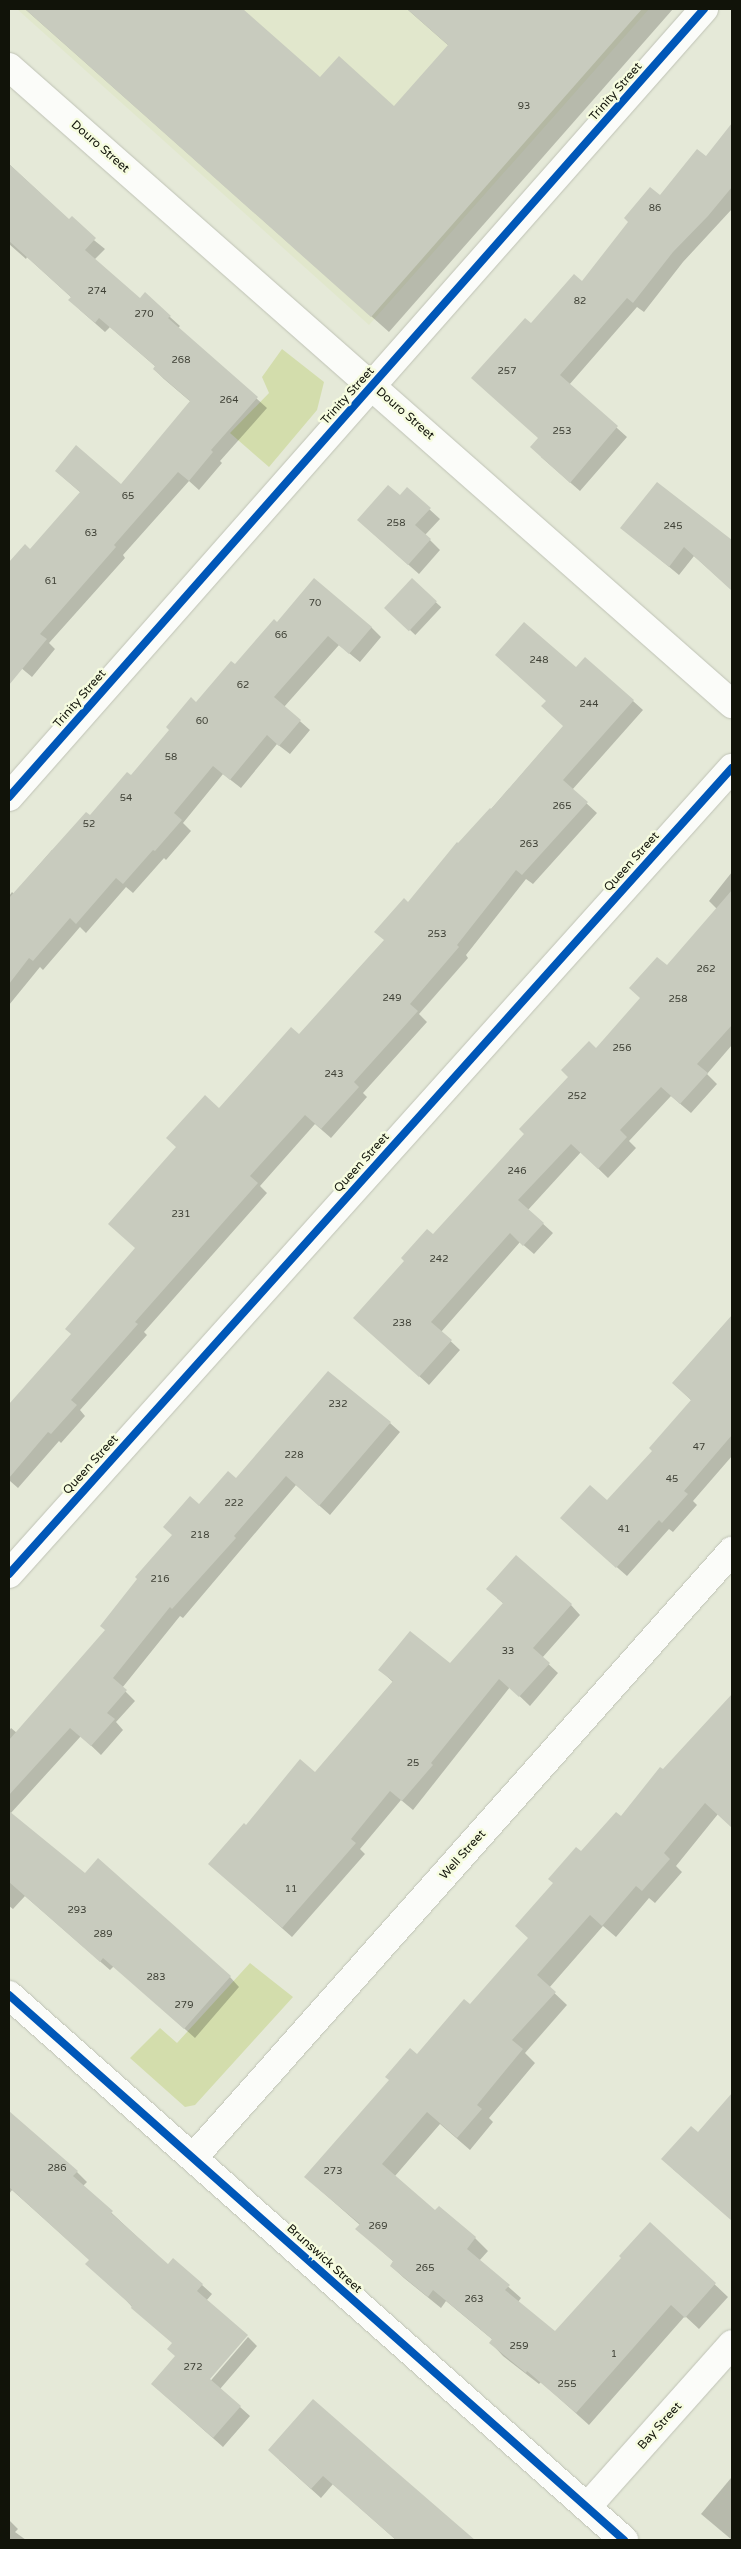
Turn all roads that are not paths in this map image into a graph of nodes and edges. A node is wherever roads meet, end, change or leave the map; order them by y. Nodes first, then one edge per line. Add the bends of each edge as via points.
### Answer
1 (704, 9) edge
2 (9, 67) edge
3 (372, 386) junction
4 (732, 704) edge
5 (732, 768) edge
6 (9, 797) edge
7 (732, 1551) edge
8 (9, 1574) edge
9 (9, 1996) edge
10 (193, 2158) junction
11 (732, 2344) edge
12 (587, 2507) junction
13 (624, 2540) edge

1 - 3 street, Trinity Street
2 - 3 street, Douro Street
3 - 4 street, Douro Street
3 - 6 street, Trinity Street
5 - 8 street, Queen Street
7 - 10 street, Well Street
9 - 10 street, Brunswick Street
10 - 12 street, Brunswick Street
11 - 12 street, Bay Street
12 - 13 street, Brunswick Street

